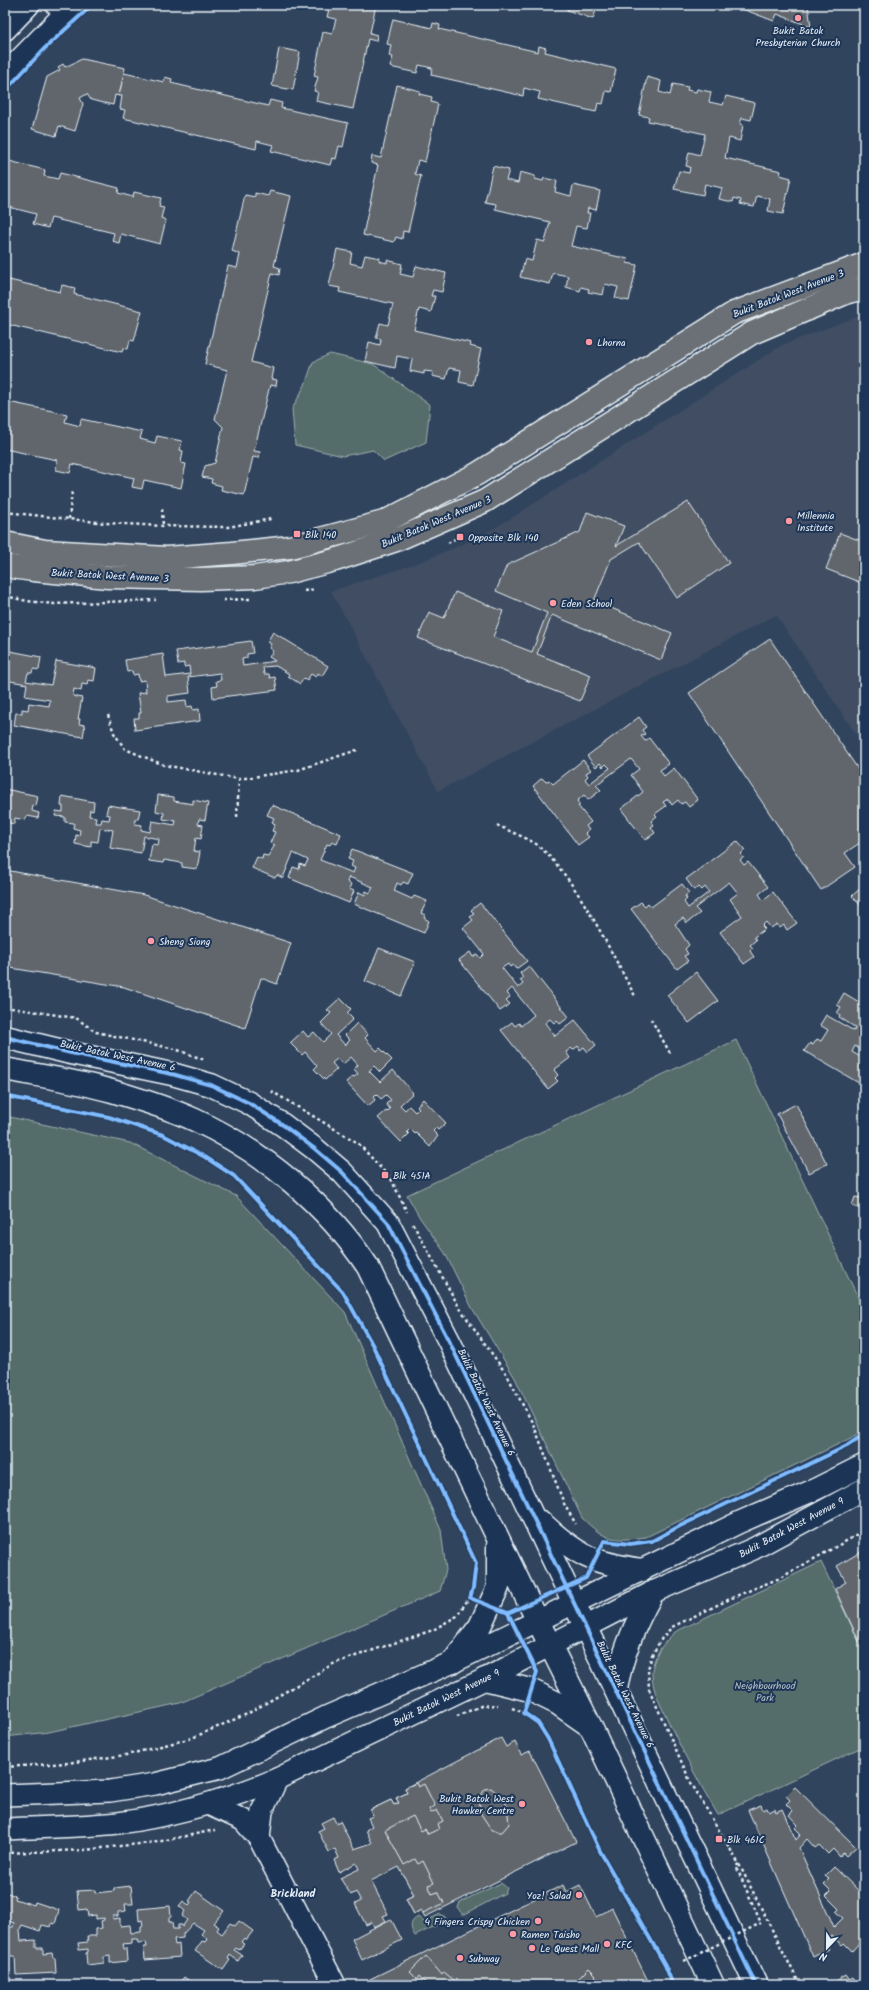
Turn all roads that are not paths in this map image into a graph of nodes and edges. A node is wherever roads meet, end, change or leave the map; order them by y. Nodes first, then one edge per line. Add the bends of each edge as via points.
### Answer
1 (28, 5) edge
2 (62, 9) edge
3 (5, 29) edge
4 (5, 76) edge
5 (864, 264) edge
6 (864, 288) edge
7 (5, 543) edge
8 (5, 566) edge
9 (5, 1037) edge
10 (5, 1069) edge
11 (864, 1465) edge
12 (864, 1489) edge
13 (532, 1513) junction
14 (498, 1536) junction
15 (642, 1570) junction
16 (653, 1592) junction
17 (575, 1603) junction
18 (538, 1621) junction
19 (585, 1627) junction
20 (551, 1645) junction
21 (453, 1662) junction
22 (485, 1679) junction
23 (616, 1689) junction
24 (591, 1727) junction
25 (277, 1779) junction
26 (5, 1795) edge
27 (208, 1804) junction
28 (5, 1829) edge
29 (259, 1838) junction
30 (335, 1985) edge
31 (713, 1985) edge
32 (756, 1985) edge

1 - 3 street
2 - 4 street
5 - 7 main road, Bukit Batok West Avenue 3 via 734,313 477,474 384,522 290,547 167,558 45,551
6 - 8 main road, Bukit Batok West Avenue 3 via 848,292 752,333 486,502 396,540 348,556 282,573 201,579 108,577
9 - 13 street, Bukit Batok West Avenue 6 via 211,1084 249,1103 283,1125 342,1172 388,1223 450,1343
10 - 14 street via 111,1091 194,1120 230,1138 261,1159 334,1221 368,1267
11 - 15 street, Bukit Batok West Avenue 9
12 - 16 street, Bukit Batok West Avenue 9 via 753,1549
13 - 15 street via 563,1543 578,1553 607,1564
13 - 17 street, Bukit Batok West Avenue 6
14 - 18 street
14 - 21 street via 498,1587 480,1626
15 - 17 street, Bukit Batok West Avenue 9
16 - 19 street, Bukit Batok West Avenue 9
16 - 23 street via 626,1643
17 - 18 street, Bukit Batok West Avenue 9
17 - 19 street, Bukit Batok West Avenue 6
18 - 20 street
18 - 21 street, Bukit Batok West Avenue 9
19 - 20 street, Bukit Batok West Avenue 9
19 - 23 street, Bukit Batok West Avenue 6
20 - 22 street, Bukit Batok West Avenue 9
20 - 24 street
21 - 26 street, Bukit Batok West Avenue 9 via 220,1768 155,1784 110,1791
22 - 24 street via 530,1690
22 - 25 street, Bukit Batok West Avenue 9
23 - 32 street, Bukit Batok West Avenue 6
24 - 31 street
25 - 27 street, Bukit Batok West Avenue 9
25 - 29 street via 262,1811
27 - 28 street, Bukit Batok West Avenue 9 via 162,1816 118,1823
27 - 29 street via 243,1820
29 - 30 street

